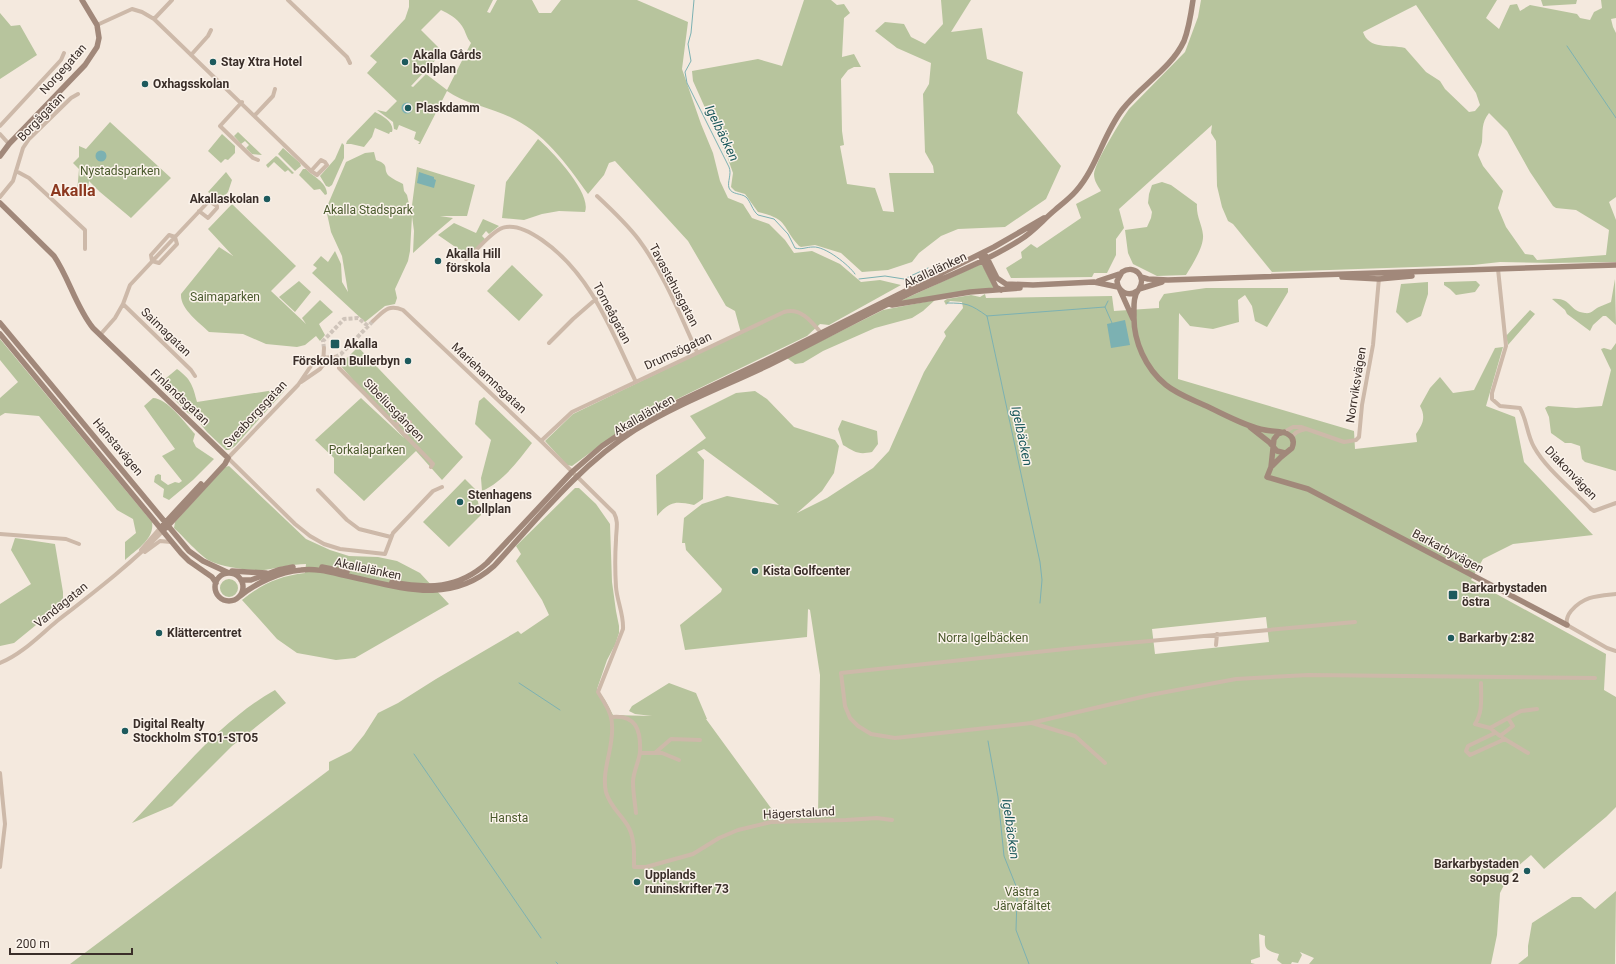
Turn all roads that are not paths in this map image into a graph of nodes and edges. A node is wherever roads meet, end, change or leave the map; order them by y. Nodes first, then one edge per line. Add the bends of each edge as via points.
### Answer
1 (82, 0) edge
2 (172, 0) edge
3 (288, 0) edge
4 (1193, 0) edge
5 (154, 19) junction
6 (97, 25) junction
7 (211, 30) dead end
8 (64, 53) dead end
9 (191, 55) junction
10 (350, 63) dead end
11 (275, 89) dead end
12 (78, 94) dead end
13 (242, 102) junction
14 (255, 115) junction
15 (0, 126) edge
16 (0, 134) edge
17 (9, 144) junction
18 (0, 151) edge
19 (0, 156) edge
20 (258, 160) dead end
21 (16, 171) junction
22 (311, 171) dead end
23 (597, 196) dead end
24 (0, 198) edge
25 (0, 203) edge
26 (199, 211) junction
27 (1053, 212) junction
28 (85, 249) dead end
29 (981, 253) junction
30 (466, 259) dead end
31 (984, 259) junction
32 (1616, 265) edge
33 (1498, 269) junction
34 (1456, 270) junction
35 (1408, 272) junction
36 (1119, 274) junction
37 (1343, 274) junction
38 (1302, 276) junction
39 (1379, 276) junction
40 (1141, 277) junction
41 (1168, 280) junction
42 (1094, 282) junction
43 (1033, 285) junction
44 (1119, 289) junction
45 (1001, 290) junction
46 (1138, 290) junction
47 (596, 299) junction
48 (122, 304) junction
49 (884, 307) junction
50 (373, 321) tunnel mouth
51 (1134, 322) junction
52 (0, 323) edge
53 (0, 334) edge
54 (100, 335) junction
55 (823, 335) junction
56 (550, 343) dead end
57 (324, 348) tunnel mouth
58 (697, 352) junction
59 (335, 356) tunnel mouth
60 (324, 358) junction
61 (339, 368) dead end
62 (195, 376) dead end
63 (636, 382) junction
64 (298, 385) junction
65 (410, 422) dead end
66 (396, 426) junction
67 (1248, 426) junction
68 (1306, 429) junction
69 (1284, 432) junction
70 (1292, 438) junction
71 (541, 441) junction
72 (1273, 446) junction
73 (1286, 453) junction
74 (228, 458) junction
75 (431, 467) dead end
76 (1272, 467) junction
77 (572, 472) junction
78 (577, 477) junction
79 (442, 488) dead end
80 (318, 490) dead end
81 (1616, 503) edge
82 (167, 524) junction
83 (162, 530) junction
84 (0, 534) edge
85 (391, 537) junction
86 (171, 542) junction
87 (79, 544) dead end
88 (141, 553) junction
89 (133, 559) junction
90 (220, 569) junction
91 (229, 573) junction
92 (270, 573) junction
93 (242, 580) junction
94 (216, 583) junction
95 (1616, 594) edge
96 (240, 596) junction
97 (1355, 622) dead end
98 (1567, 625) junction
99 (1217, 634) junction
100 (1216, 645) dead end
101 (1616, 652) edge
102 (0, 663) edge
103 (1595, 678) dead end
104 (1481, 683) dead end
105 (1537, 709) dead end
106 (611, 717) junction
107 (1508, 718) junction
108 (1031, 723) junction
109 (1490, 728) junction
110 (1495, 733) junction
111 (1500, 736) junction
112 (1481, 739) junction
113 (700, 740) dead end
114 (1505, 740) junction
115 (1486, 749) junction
116 (656, 752) junction
117 (640, 753) junction
118 (1528, 753) dead end
119 (679, 760) dead end
120 (1105, 763) dead end
121 (0, 773) edge
122 (636, 813) dead end
123 (892, 820) dead end
124 (2, 840) edge
125 (0, 866) edge

1 - 6 main road, Norgegatan
2 - 5 street
3 - 10 street via 347,57
4 - 27 main road, Akallalänken via 1183,43 1172,59 1121,112 1090,172 1076,191
5 - 6 street via 132,9
5 - 9 street
6 - 17 main road, Norgegatan via 99,43 92,56
7 - 9 street
8 - 15 street via 61,60
9 - 13 street
11 - 14 street via 273,96
12 - 21 street, Borgågatan via 29,139 23,148
13 - 14 street
13 - 20 street via 220,126 252,158
14 - 22 street
16 - 17 street
17 - 18 main road, Norgegatan
17 - 19 main road, Norgegatan
21 - 24 street, Borgågatan via 9,188
21 - 28 street via 29,178 85,230
23 - 58 street, Tavastehusgatan via 640,241 657,269
25 - 54 main road, Finlandsgatan via 54,256 87,320
26 - 26 street via 208,218 217,206 209,201
26 - 48 street via 130,285
27 - 29 main road, Akallalänken
27 - 31 main road, Akallalänken via 1019,241
29 - 31 main road
29 - 55 main road, Akallalänken
30 - 47 street, Torneågatan via 493,234 504,227 514,227 531,233 555,249 576,270
31 - 43 main road via 1002,283
31 - 45 main road via 996,287
31 - 49 main road, Akallalänken
32 - 33 main road
33 - 34 main road
33 - 81 street, Diakonvägen via 1506,346 1492,399 1500,406 1520,408 1537,452 1591,509 1594,511
34 - 35 main road
34 - 39 main road
35 - 37 main road
35 - 39 main road
36 - 40 main road via 1133,269
36 - 42 main road
36 - 44 main road
37 - 38 main road
37 - 39 main road
38 - 39 main road
38 - 41 main road
39 - 68 street, Norrviksvägen via 1373,345 1359,437 1344,442
40 - 41 main road
40 - 46 main road via 1142,283
41 - 46 main road
42 - 43 main road
42 - 44 main road
43 - 45 main road
44 - 46 main road via 1126,294
44 - 51 main road, Norrviksvägen
45 - 49 main road via 940,296
46 - 51 main road, Norrviksvägen via 1134,303
47 - 56 street
47 - 63 street, Torneågatan
48 - 54 street via 115,318
48 - 62 street, Saimagatan
49 - 55 main road, Akallalänken
50 - 71 street, Mariehamnsgatan via 390,308 403,310
51 - 67 main road, Norrviksvägen via 1138,344 1146,362 1166,385
52 - 82 main road, Hanstavägen
53 - 83 main road, Hanstavägen
54 - 74 main road, Finlandsgatan
55 - 58 street, Drumsögatan via 800,313 788,311
55 - 77 main road, Akallalänken via 641,421 602,446
55 - 78 main road, Akallalänken via 645,424 618,442
57 - 60 street
58 - 63 street, Drumsögatan
59 - 60 street, Sveaborgsgatan
60 - 64 street, Sveaborgsgatan via 320,369
60 - 64 street, Sveaborgsgatan via 316,360
61 - 66 street, Sibeliusgången
63 - 71 street, Drumsögatan via 572,412
64 - 74 street, Sveaborgsgatan
65 - 66 street via 401,421
66 - 75 street, Sibeliusgången via 433,464
67 - 69 main road, Norrviksvägen
67 - 72 main road, Norrviksvägen
68 - 69 street, Norrviksvägen via 1293,427
68 - 70 street via 1300,430
69 - 70 main road
69 - 72 main road via 1275,436
70 - 73 main road via 1292,448
71 - 77 street, Mariehamnsgatan
72 - 73 main road, Norrviksvägen via 1277,451
72 - 76 main road
73 - 76 main road
74 - 82 main road, Sveaborgsgatan
74 - 85 street, Finlandsgatan via 295,524 324,544 340,549 385,554
76 - 98 main road, Barkarbyvägen via 1267,477 1308,489
77 - 78 street, Hägerstalund
77 - 92 main road, Akallalänken via 487,563 456,582 423,587 315,566 297,566
78 - 96 main road, Akallalänken via 494,566 463,586 443,591 412,589 319,570 301,570 263,581
78 - 106 street, Hägerstalund via 614,513 617,521 616,587 623,629 598,692
79 - 85 street via 432,491
80 - 85 street via 359,529
82 - 83 main road, Sveaborgsgatan
82 - 90 main road, Hanstavägen via 195,556
83 - 86 main road, Hanstavägen
83 - 88 street, Vandagatan
83 - 89 street, Vandagatan
84 - 87 street via 66,539
86 - 88 street, Vandagatan via 160,541
86 - 94 main road, Hanstavägen
88 - 89 street, Vandagatan
89 - 102 street, Vandagatan via 16,655
90 - 91 main road, Hanstavägen
90 - 92 main road
91 - 93 main road
91 - 94 main road via 221,576
92 - 93 main road, Akallalänken
93 - 96 main road via 243,589
94 - 96 main road via 217,594 223,600 234,600
95 - 98 street via 1584,600 1576,605 1568,615
97 - 99 street
98 - 101 street, Barkarbyvägen
99 - 100 street
99 - 108 street via 841,672 845,706 850,718 871,734 895,738
103 - 108 street via 1308,675 1236,679 1150,695
104 - 109 street via 1482,706 1475,724
105 - 107 street via 1521,711
106 - 117 street via 632,720 638,734
106 - 123 street, Hägerstalund via 612,733 605,787 611,804 632,834 634,867 646,867 693,854 738,830 771,822 877,818
107 - 109 street
107 - 111 street via 1513,726
108 - 120 street via 1075,736
109 - 110 street
110 - 111 street
110 - 112 street
111 - 114 street
112 - 115 street
112 - 115 street via 1468,746 1466,752 1470,755
113 - 116 street via 671,739
114 - 115 street
114 - 118 street
116 - 117 street
116 - 119 street
117 - 122 street via 633,781
121 - 124 street via 3,800
124 - 125 street

